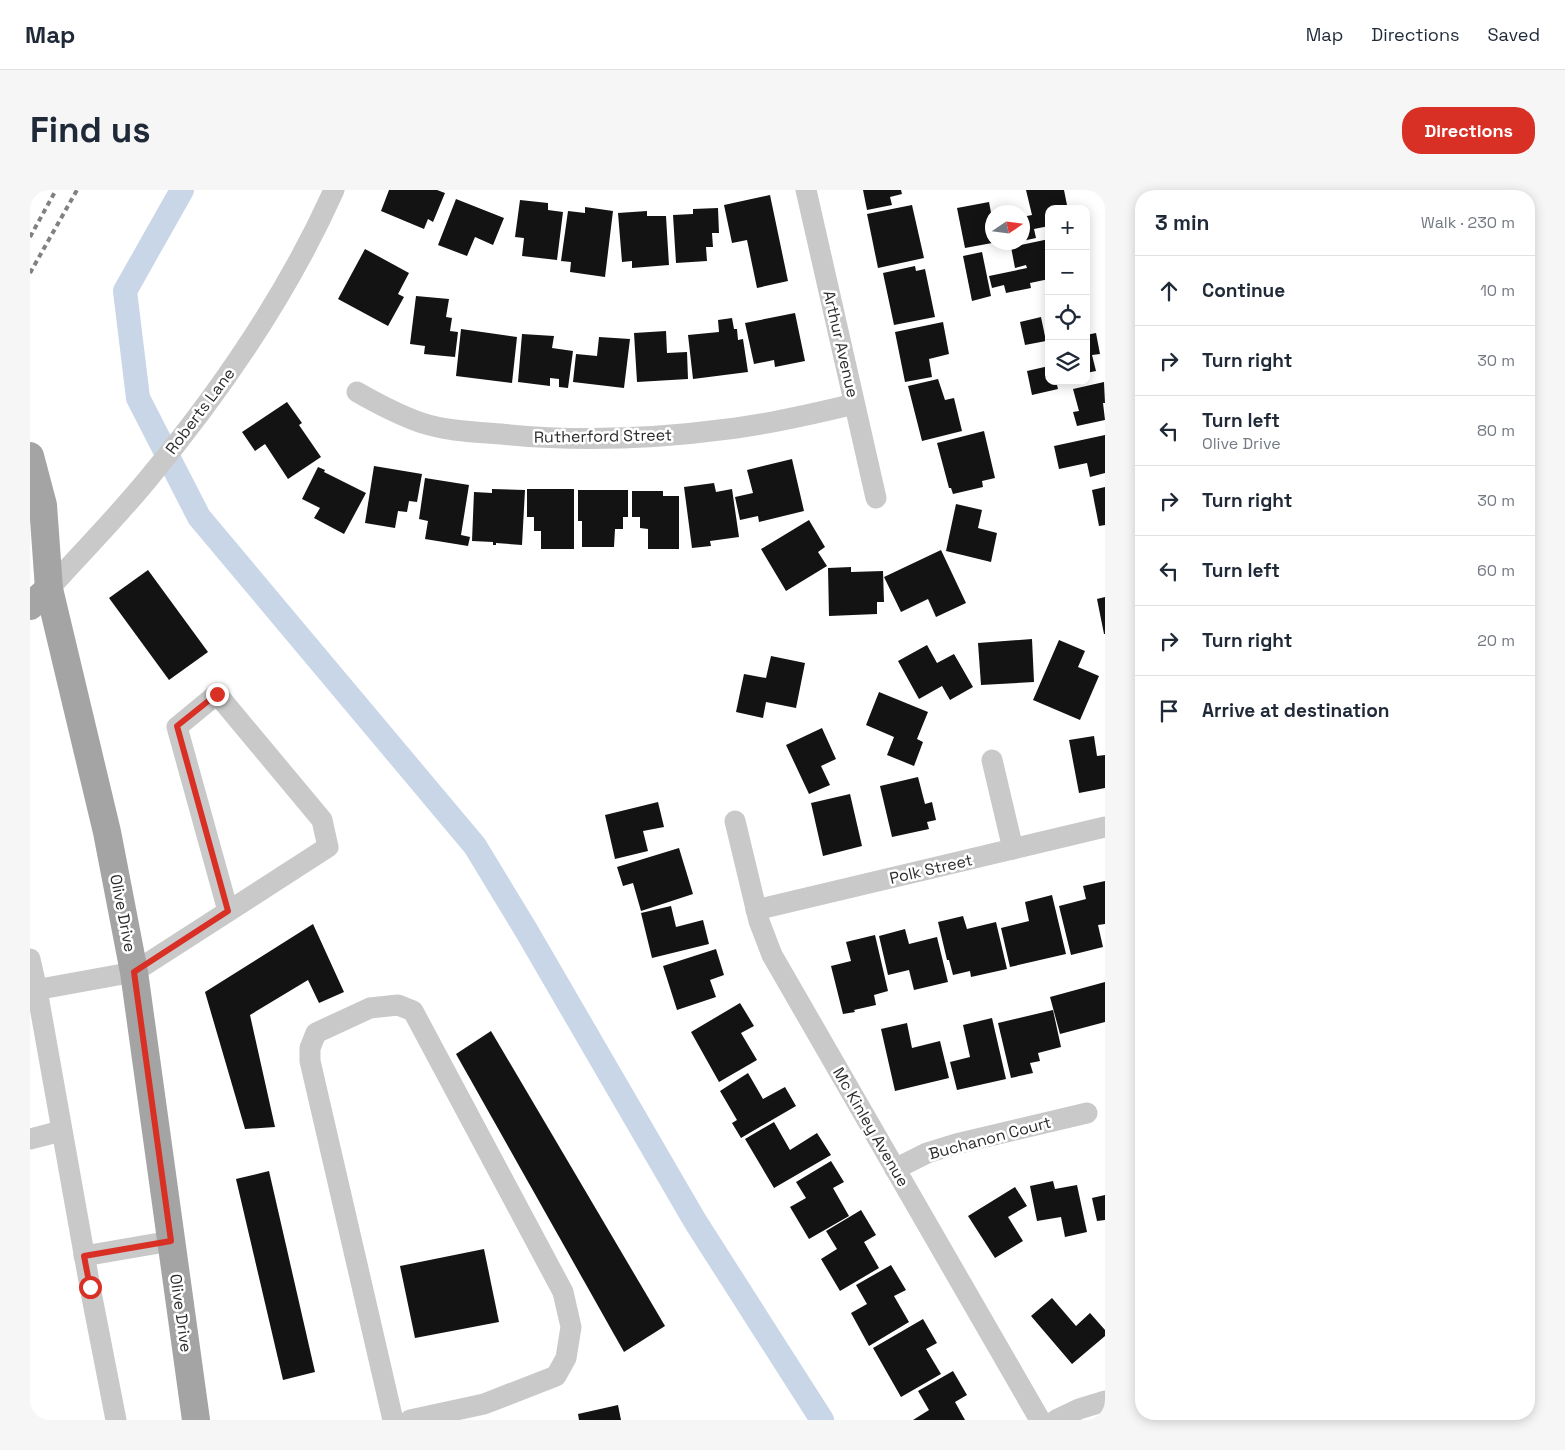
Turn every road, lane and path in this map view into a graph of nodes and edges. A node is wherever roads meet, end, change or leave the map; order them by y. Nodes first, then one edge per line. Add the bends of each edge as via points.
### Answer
1 (334, 190) edge
2 (806, 190) edge
3 (358, 392) dead end
4 (854, 404) junction
5 (30, 456) edge
6 (876, 498) dead end
7 (36, 590) edge
8 (992, 760) dead end
9 (735, 821) dead end
10 (1105, 828) edge
11 (1013, 849) junction
12 (756, 910) junction
13 (228, 911) junction
14 (30, 959) edge
15 (134, 972) junction
16 (33, 991) edge
17 (1087, 1113) dead end
18 (61, 1131) junction
19 (30, 1138) edge
20 (895, 1169) junction
21 (171, 1241) junction
22 (84, 1256) junction
23 (1105, 1401) edge
24 (116, 1420) edge
25 (196, 1420) edge
26 (393, 1420) edge
27 (410, 1420) edge
28 (1040, 1420) edge
29 (1056, 1420) edge

1 - 7 street, Roberts Lane via 283,290 238,362 147,480
2 - 4 street, Arthur Avenue
3 - 4 street, Rutherford Street via 388,410 421,423 528,437 595,439 663,437 730,429
4 - 6 street, Arthur Avenue
5 - 7 main road, Olive Drive via 43,506
7 - 15 main road, Olive Drive via 107,832
8 - 11 street
9 - 12 street, Mc Kinley Avenue
10 - 11 street, Polk Street
11 - 12 street, Polk Street
12 - 20 street, Mc Kinley Avenue via 772,955
13 - 13 street via 328,847 322,820 217,694 177,726
13 - 15 street
14 - 16 street
15 - 16 street
15 - 21 main road, Olive Drive
16 - 18 street
17 - 20 street, Buchanon Court via 956,1144 927,1153
18 - 19 street
18 - 22 street
20 - 28 street, Mc Kinley Avenue
21 - 22 street
21 - 25 main road, Olive Drive
22 - 24 street
23 - 29 street
26 - 27 street via 310,1061 310,1048 316,1033 370,1008 398,1004 413,1011 442,1065 563,1292 571,1327 566,1358 556,1376 484,1404

